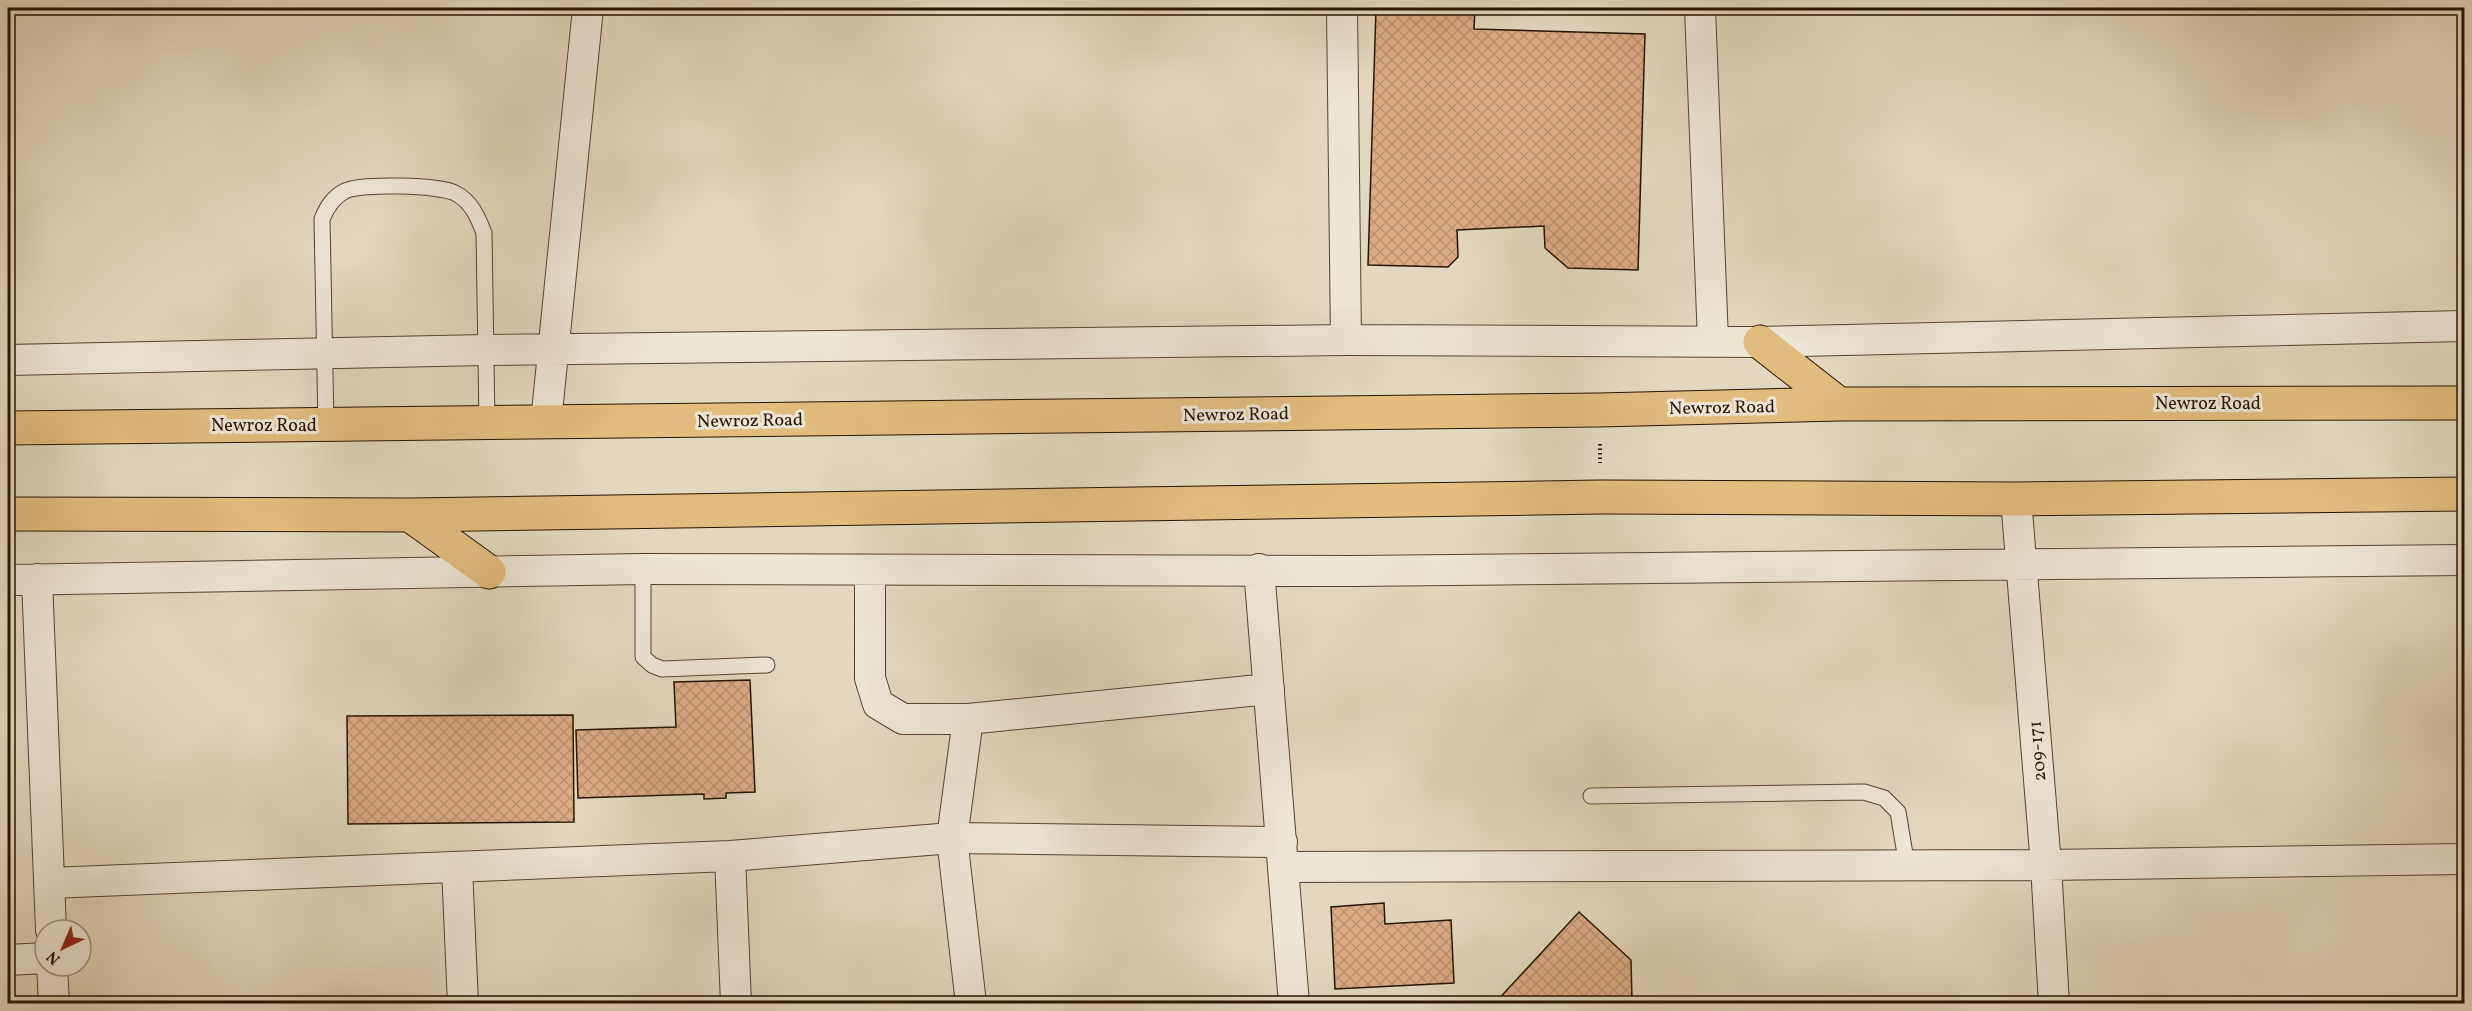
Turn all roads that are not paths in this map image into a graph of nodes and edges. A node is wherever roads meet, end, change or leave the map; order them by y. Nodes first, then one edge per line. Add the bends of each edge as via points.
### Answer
1 (588, 8) edge
2 (1342, 8) edge
3 (1700, 8) edge
4 (2464, 326) edge
5 (1346, 340) junction
6 (1713, 341) junction
7 (1760, 342) junction
8 (554, 349) junction
9 (486, 350) junction
10 (324, 354) junction
11 (8, 360) edge
12 (2464, 403) edge
13 (1839, 404) junction
14 (487, 423) junction
15 (546, 423) junction
16 (326, 425) junction
17 (8, 428) edge
18 (2464, 495) edge
19 (2016, 499) junction
20 (8, 514) edge
21 (410, 515) junction
22 (2464, 560) edge
23 (2022, 565) junction
24 (643, 569) junction
25 (1259, 569) junction
26 (870, 571) junction
27 (489, 572) junction
28 (37, 579) junction
29 (8, 580) edge
30 (767, 664) dead end
31 (1269, 689) junction
32 (968, 719) junction
33 (1591, 796) dead end
34 (952, 838) junction
35 (1283, 854) junction
36 (730, 856) junction
37 (2464, 859) edge
38 (2046, 865) junction
39 (1907, 866) junction
40 (456, 868) junction
41 (49, 883) junction
42 (50, 918) edge
43 (33, 959) edge
44 (8, 960) edge
45 (53, 978) edge
46 (54, 1004) edge
47 (463, 1004) edge
48 (736, 1004) edge
49 (971, 1004) edge
50 (1294, 1004) edge
51 (2054, 1004) edge

1 - 8 street
2 - 5 street
3 - 6 street
4 - 7 street
5 - 6 street
5 - 8 street
6 - 7 street
7 - 13 main road
8 - 9 street
8 - 15 street
9 - 10 street
9 - 10 lane via 484,233 470,204 441,188 356,187 334,198 322,219
9 - 14 lane
10 - 11 street
10 - 16 lane
12 - 13 main road, Newroz Road
13 - 15 main road, Newroz Road
14 - 15 main road, Newroz Road
14 - 16 main road, Newroz Road
16 - 17 main road, Newroz Road
18 - 19 main road
19 - 21 main road via 1600,497
19 - 23 street, 209-171
20 - 21 main road
21 - 27 main road
22 - 23 street
23 - 25 street
23 - 38 street, 209-171
24 - 26 street
24 - 27 street
24 - 30 lane via 644,657 651,665 662,669
25 - 26 street
25 - 31 street
26 - 32 street via 870,678 878,704 903,719
27 - 28 street
28 - 29 street
28 - 41 street
31 - 32 street
31 - 35 street
32 - 34 street
33 - 39 lane via 1864,792 1884,798 1898,812
34 - 35 street
34 - 36 street
34 - 49 street
35 - 39 street
35 - 50 street
36 - 40 street
36 - 48 street
37 - 38 street
38 - 39 street
38 - 51 street, 209-171
40 - 41 street
40 - 47 street
41 - 42 street
43 - 44 street
45 - 46 street

